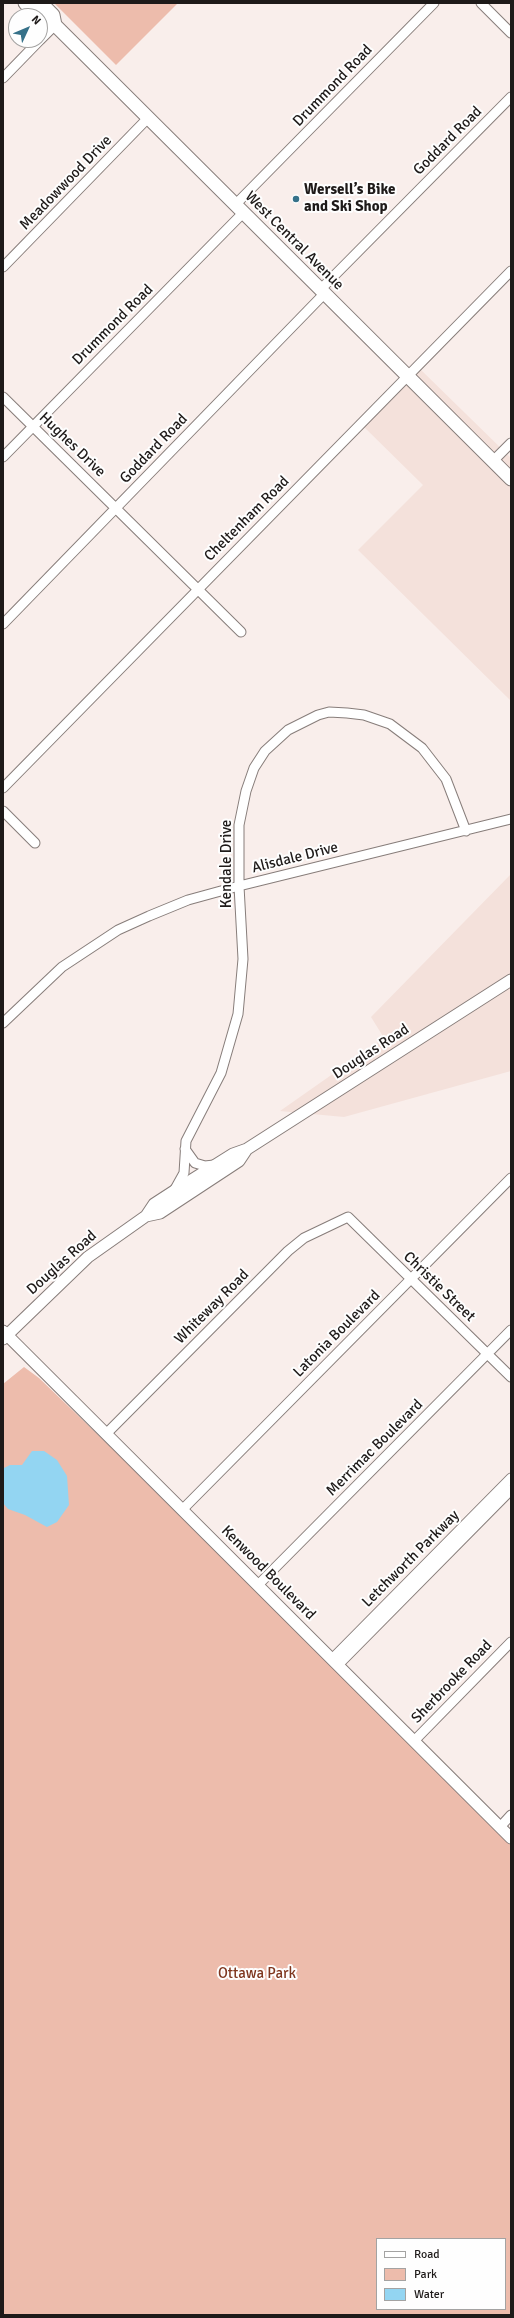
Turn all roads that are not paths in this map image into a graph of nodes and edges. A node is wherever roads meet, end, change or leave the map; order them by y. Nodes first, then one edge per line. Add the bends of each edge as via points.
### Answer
1 (41, 3) edge
2 (434, 3) edge
3 (481, 3) edge
4 (48, 23) edge
5 (55, 25) junction
6 (48, 32) edge
7 (511, 33) edge
8 (32, 48) edge
9 (3, 78) edge
10 (511, 97) edge
11 (148, 118) junction
12 (239, 209) junction
13 (3, 267) edge
14 (511, 271) edge
15 (322, 292) junction
16 (407, 376) junction
17 (3, 397) edge
18 (33, 426) junction
19 (511, 442) edge
20 (3, 457) edge
21 (493, 461) junction
22 (511, 479) edge
23 (116, 508) junction
24 (197, 590) junction
25 (3, 624) edge
26 (241, 632) dead end
27 (3, 788) edge
28 (3, 812) edge
29 (511, 819) edge
30 (466, 831) junction
31 (35, 843) dead end
32 (239, 886) junction
33 (511, 980) edge
34 (3, 1023) edge
35 (184, 1148) junction
36 (247, 1149) junction
37 (214, 1165) junction
38 (511, 1178) edge
39 (174, 1191) junction
40 (146, 1216) junction
41 (348, 1217) joint
42 (411, 1278) junction
43 (511, 1330) edge
44 (4, 1335) edge
45 (488, 1354) junction
46 (511, 1377) edge
47 (107, 1433) junction
48 (511, 1478) edge
49 (511, 1490) edge
50 (183, 1509) junction
51 (258, 1585) junction
52 (511, 1642) edge
53 (335, 1662) junction
54 (414, 1741) junction
55 (511, 1815) edge
56 (500, 1827) junction
57 (511, 1838) edge

1 - 5 main road, West Central Avenue via 54,15
2 - 12 street, Drummond Road
3 - 7 street
4 - 5 main road, West Central Avenue
5 - 6 street
5 - 11 main road, West Central Avenue
8 - 9 street
10 - 15 street, Goddard Road
11 - 12 main road, West Central Avenue
11 - 13 street, Meadowwood Drive
12 - 15 main road, West Central Avenue
12 - 18 street, Drummond Road
14 - 16 street, Cheltenham Road
15 - 16 main road, West Central Avenue
15 - 23 street, Goddard Road
16 - 21 main road, West Central Avenue
16 - 24 street, Cheltenham Road
17 - 18 street, Hughes Drive
18 - 20 street, Drummond Road
18 - 23 street, Hughes Drive
19 - 21 street
21 - 22 main road, West Central Avenue
23 - 24 street, Hughes Drive
23 - 25 street, Goddard Road
24 - 26 street, Hughes Drive
24 - 27 street, Cheltenham Road
28 - 31 street
29 - 30 street, Alisdale Drive
30 - 32 street, Alisdale Drive
30 - 32 street, Kendale Drive via 446,779 410,737 390,724 364,716 329,712 297,724 271,744 254,768 242,805 239,825
32 - 34 street, Alisdale Drive via 188,900 118,930 62,967
32 - 35 street, Kendale Drive via 243,959 238,1014 221,1073 189,1133
33 - 36 street, Douglas Road
35 - 37 street via 195,1163
35 - 39 street, Kendale Drive via 184,1173
36 - 37 street, Douglas Road
36 - 40 street, Douglas Road via 238,1161 160,1213
37 - 39 street, Douglas Road
38 - 42 street, Latonia Boulevard
39 - 40 street, Douglas Road via 154,1204
40 - 44 street, Douglas Road via 88,1257
41 - 42 street, Christie Street
41 - 47 street, Whiteway Road via 304,1238 288,1251
42 - 45 street, Christie Street
42 - 50 street, Latonia Boulevard
43 - 45 street, Merrimac Boulevard
44 - 47 street, Kenwood Boulevard
45 - 46 street, Christie Street
45 - 51 street, Merrimac Boulevard
47 - 50 street, Kenwood Boulevard
48 - 53 street, Letchworth Parkway
49 - 53 street, Letchworth Parkway
50 - 51 street, Kenwood Boulevard
51 - 53 street, Kenwood Boulevard
52 - 54 street, Sherbrooke Road
53 - 54 street, Kenwood Boulevard
54 - 56 street, Kenwood Boulevard
55 - 56 street
56 - 57 street, Kenwood Boulevard

